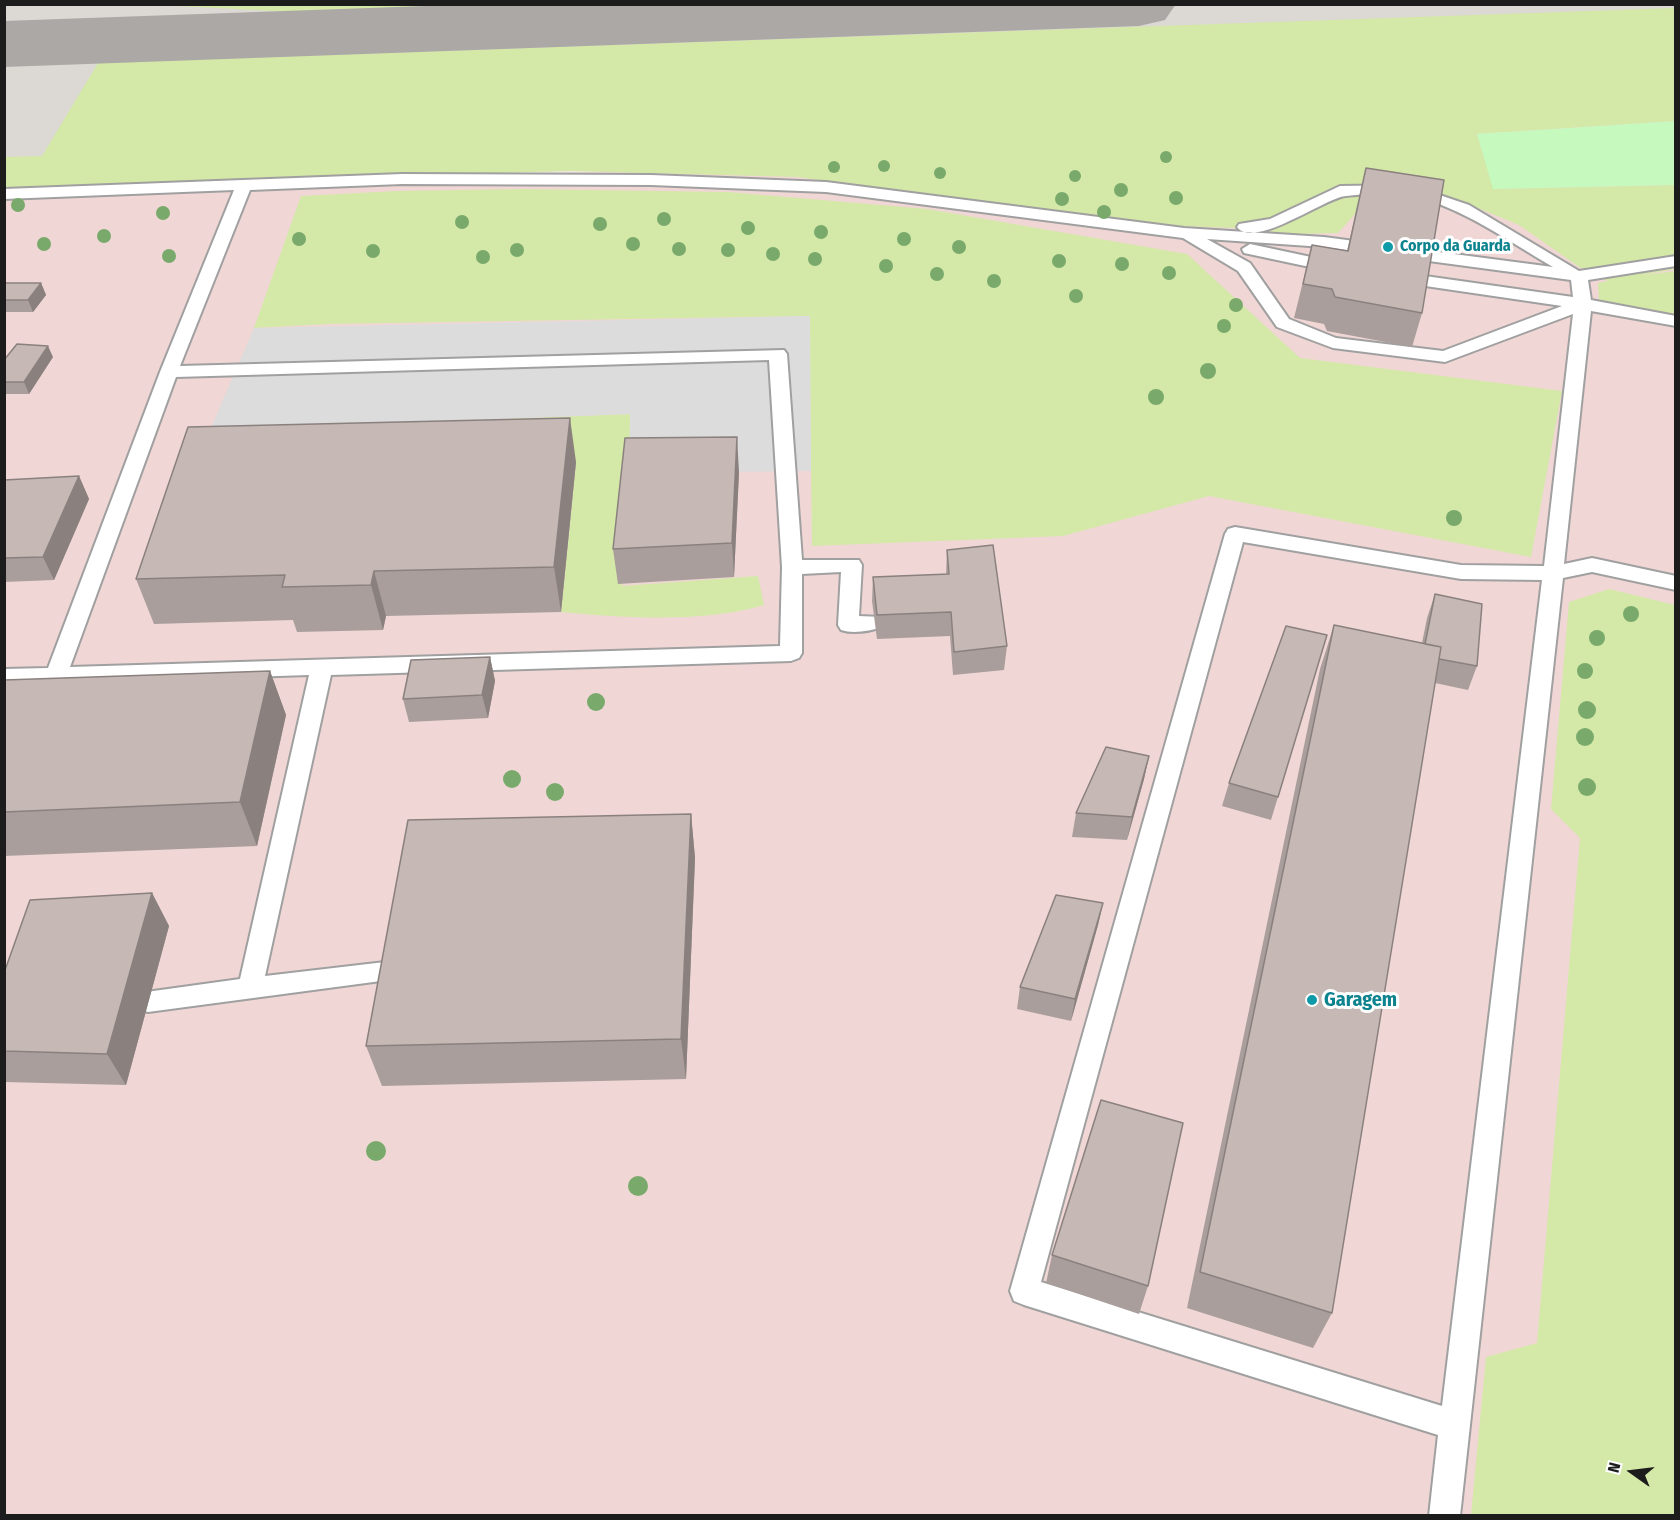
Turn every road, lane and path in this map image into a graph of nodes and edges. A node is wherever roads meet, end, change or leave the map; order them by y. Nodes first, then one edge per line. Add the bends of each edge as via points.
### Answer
1 (244, 184) junction
2 (4, 194) edge
3 (1184, 233) junction
4 (1676, 261) edge
5 (1360, 271) edge
6 (1382, 274) edge
7 (1580, 276) junction
8 (1583, 304) junction
9 (1676, 321) edge
10 (169, 372) junction
11 (792, 567) junction
12 (1553, 573) junction
13 (1676, 583) edge
14 (875, 622) edge
15 (322, 666) junction
16 (56, 675) junction
17 (4, 677) edge
18 (402, 970) edge
19 (250, 989) junction
20 (148, 1001) dead end
21 (1454, 1425) junction
22 (1444, 1515) edge

1 - 2 lane
1 - 3 lane via 402,179 639,180 825,187
1 - 10 lane
3 - 5 lane via 1327,267
3 - 7 lane via 1324,242
3 - 7 lane via 1274,224 1340,191 1410,190 1463,208
3 - 8 lane via 1244,267 1283,322 1332,343 1445,357
4 - 7 lane
6 - 8 lane
7 - 8 lane
8 - 9 lane
8 - 12 lane
10 - 11 lane via 778,354
10 - 16 lane
11 - 14 lane via 852,565 848,625
11 - 15 lane via 791,653
12 - 13 lane via 1592,566
12 - 21 lane
12 - 21 lane via 1461,572 1235,534 1024,1291
15 - 16 lane
15 - 19 lane
16 - 17 lane
18 - 19 lane
19 - 20 lane
21 - 22 lane

